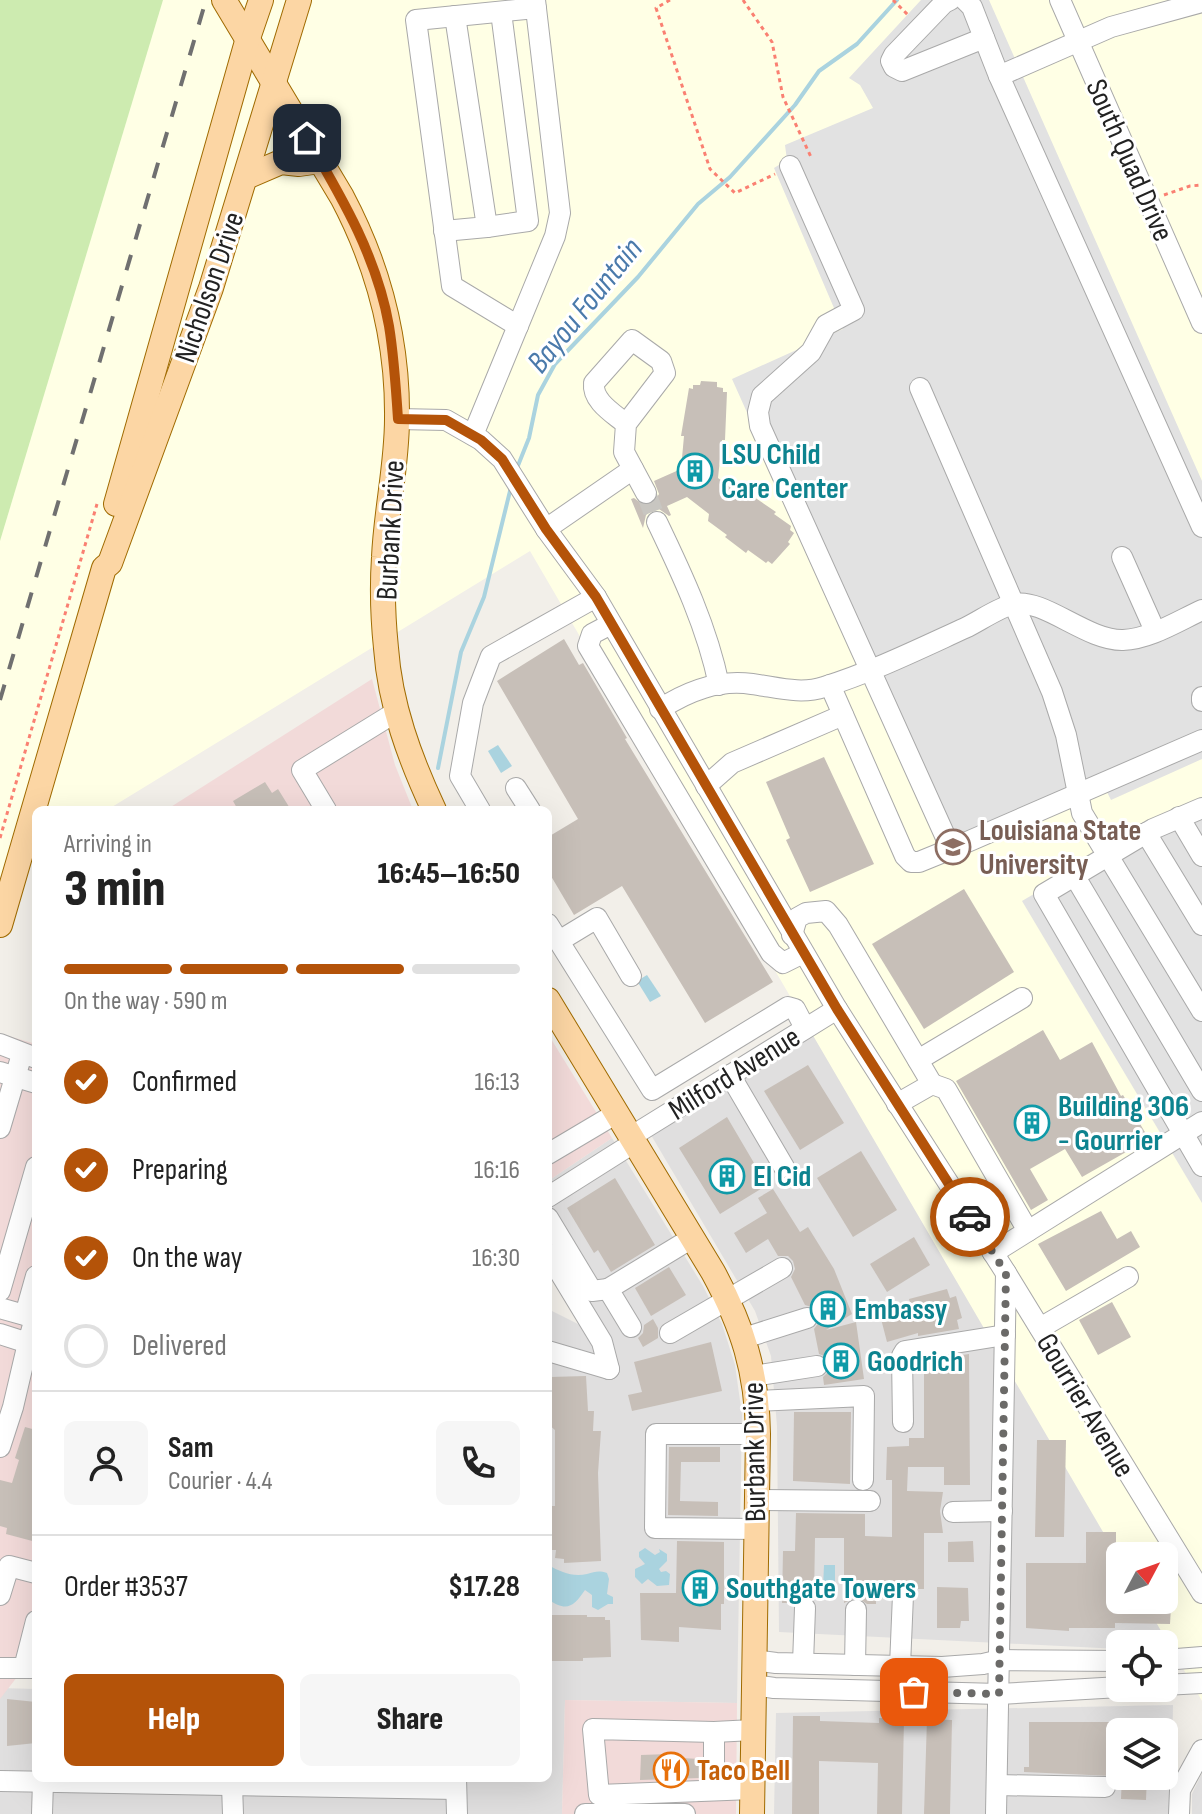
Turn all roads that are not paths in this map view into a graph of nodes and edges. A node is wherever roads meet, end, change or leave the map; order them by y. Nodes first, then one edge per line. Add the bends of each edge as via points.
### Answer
1 (224, 0) edge
2 (261, 0) edge
3 (299, 0) edge
4 (950, 0) edge
5 (965, 0) edge
6 (1060, 0) edge
7 (1202, 2) edge
8 (535, 4) edge
9 (501, 12) junction
10 (455, 16) junction
11 (248, 38) junction
12 (984, 38) junction
13 (1078, 41) junction
14 (999, 76) junction
15 (273, 81) junction
16 (320, 161) junction
17 (790, 166) road end
18 (246, 177) junction
19 (487, 227) junction
20 (444, 231) junction
21 (1202, 323) edge
22 (518, 326) junction
23 (920, 388) dead end
24 (398, 419) junction
25 (626, 424) dead end
26 (473, 435) junction
27 (633, 469) junction
28 (646, 493) tunnel mouth
29 (657, 522) tunnel mouth
30 (542, 524) junction
31 (1202, 527) edge
32 (1122, 557) dead end
33 (104, 568) junction
34 (596, 597) junction
35 (1015, 604) junction
36 (1202, 610) edge
37 (611, 624) junction
38 (1155, 631) junction
39 (868, 669) junction
40 (719, 685) junction
41 (830, 685) junction
42 (660, 709) junction
43 (396, 712) junction
44 (843, 715) junction
45 (1202, 740) edge
46 (684, 750) junction
47 (659, 764) junction
48 (706, 786) junction
49 (516, 788) dead end
50 (1078, 795) junction
51 (35, 806) edge
52 (324, 806) edge
53 (432, 806) edge
54 (478, 806) edge
55 (527, 806) edge
56 (1202, 808) edge
57 (32, 815) edge
58 (1179, 817) junction
59 (733, 833) junction
60 (1146, 833) junction
61 (708, 848) junction
62 (951, 849) junction
63 (1107, 855) junction
64 (1202, 856) edge
65 (1074, 875) junction
66 (0, 925) edge
67 (1202, 925) edge
68 (554, 932) edge
69 (792, 935) junction
70 (803, 953) junction
71 (631, 976) dead end
72 (1022, 998) dead end
73 (552, 1007) edge
74 (837, 1009) junction
75 (1202, 1011) edge
76 (805, 1028) junction
77 (0, 1044) edge
78 (29, 1056) edge
79 (918, 1060) junction
80 (8, 1075) edge
81 (730, 1075) junction
82 (32, 1082) edge
83 (932, 1084) junction
84 (652, 1090) junction
85 (1202, 1091) edge
86 (897, 1104) junction
87 (617, 1113) junction
88 (666, 1115) junction
89 (1202, 1122) edge
90 (0, 1128) edge
91 (1183, 1133) junction
92 (633, 1139) junction
93 (552, 1152) edge
94 (1202, 1166) edge
95 (784, 1167) dead end
96 (32, 1181) edge
97 (552, 1194) edge
98 (552, 1225) edge
99 (1028, 1231) junction
100 (692, 1238) junction
101 (993, 1253) junction
102 (552, 1260) edge
103 (782, 1268) dead end
104 (1006, 1273) junction
105 (1128, 1277) dead end
106 (608, 1289) junction
107 (32, 1290) edge
108 (0, 1291) edge
109 (728, 1300) junction
110 (0, 1308) edge
111 (25, 1315) junction
112 (32, 1317) edge
113 (807, 1318) dead end
114 (32, 1321) edge
115 (631, 1327) dead end
116 (1040, 1328) junction
117 (670, 1333) dead end
118 (1005, 1335) junction
119 (744, 1338) junction
120 (16, 1339) edge
121 (552, 1352) edge
122 (817, 1366) dead end
123 (754, 1376) junction
124 (757, 1401) junction
125 (903, 1422) dead end
126 (758, 1434) junction
127 (0, 1447) edge
128 (863, 1480) dead end
129 (757, 1500) junction
130 (870, 1501) dead end
131 (1002, 1511) junction
132 (953, 1512) dead end
133 (757, 1529) junction
134 (5, 1564) edge
135 (32, 1572) edge
136 (1202, 1593) edge
137 (0, 1595) edge
138 (903, 1595) dead end
139 (805, 1608) dead end
140 (856, 1610) dead end
141 (1202, 1657) edge
142 (1178, 1659) edge
143 (754, 1660) junction
144 (1000, 1660) junction
145 (1106, 1661) edge
146 (803, 1663) junction
147 (855, 1665) junction
148 (900, 1666) junction
149 (0, 1668) edge
150 (30, 1668) edge
151 (1202, 1683) edge
152 (1178, 1684) edge
153 (754, 1685) junction
154 (1106, 1688) edge
155 (999, 1694) junction
156 (753, 1730) junction
157 (714, 1732) junction
158 (1201, 1756) edge
159 (0, 1781) edge
160 (32, 1782) edge
161 (43, 1782) joint
162 (456, 1783) edge
163 (232, 1785) junction
164 (997, 1785) junction
165 (1105, 1787) dead end
166 (752, 1789) junction
167 (714, 1790) junction
168 (42, 1814) edge
169 (233, 1814) edge
170 (457, 1814) edge
171 (585, 1814) edge
172 (662, 1814) edge
173 (685, 1814) edge
174 (752, 1814) edge
175 (996, 1814) edge
176 (1179, 1814) edge

1 - 11 main road
2 - 11 main road, Nicholson Drive
3 - 15 main road, Nicholson Drive
4 - 12 street via 894,55 894,67 902,71
5 - 12 street
6 - 13 street, South Quad Drive
7 - 13 street
8 - 9 street
8 - 22 street via 560,213
9 - 10 street
9 - 19 street via 528,221
10 - 19 street
10 - 20 street via 416,20
11 - 15 main road, Burbank Drive
11 - 33 main road, Nicholson Drive via 100,559
12 - 14 street
13 - 14 street
13 - 21 street, South Quad Drive
14 - 31 street
15 - 16 main road, Burbank Drive
15 - 18 main road, Nicholson Drive
16 - 18 main road via 281,162
16 - 24 main road, Burbank Drive via 352,217 379,286
17 - 39 street via 854,310 826,325 811,352 762,396 760,426
18 - 33 main road, Nicholson Drive via 211,288
19 - 20 street
20 - 22 street via 452,286
22 - 26 street
23 - 35 street
24 - 26 street, Gourrier Avenue via 446,420
24 - 43 main road, Burbank Drive via 384,558 386,648
25 - 27 street via 624,452
26 - 30 street, Gourrier Avenue via 502,459
27 - 28 street
27 - 30 street
29 - 40 street via 713,654
30 - 34 street, Gourrier Avenue
32 - 38 street
33 - 51 main road, Nicholson Drive
34 - 37 street, Gourrier Avenue
34 - 54 street via 491,656 473,703 460,776
35 - 38 street via 1040,609 1109,640 1130,640
35 - 39 street
35 - 50 street via 1052,692
36 - 38 street
37 - 42 street, Gourrier Avenue
37 - 47 street via 592,634 588,646
39 - 41 street
39 - 62 street
40 - 41 street via 751,683 791,690
40 - 42 street via 700,688
41 - 44 street
42 - 46 street, Gourrier Avenue
43 - 52 street via 302,770
43 - 53 main road, Burbank Drive
44 - 48 street via 732,763
44 - 62 street via 905,856 919,862
45 - 50 street
46 - 47 street
46 - 48 street, Gourrier Avenue
47 - 61 street
48 - 59 street, Gourrier Avenue
49 - 55 street
50 - 62 street
50 - 63 street via 1082,813
56 - 58 street
57 - 66 main road, Nicholson Drive
58 - 60 street
58 - 64 street
59 - 61 street
59 - 69 street, Gourrier Avenue
60 - 63 street
60 - 67 street
61 - 70 street via 771,953 783,963
63 - 65 street
63 - 75 street
65 - 85 street
65 - 91 street via 1044,894 1046,902
68 - 71 street via 597,918
68 - 84 street
69 - 70 street, Gourrier Avenue
69 - 79 street via 797,918 826,911
70 - 74 street, Gourrier Avenue
72 - 79 street
73 - 87 main road, Burbank Drive
74 - 76 street, Milford Avenue
74 - 86 street, Gourrier Avenue
76 - 81 street, Milford Avenue
76 - 84 street via 795,1009 788,1007
77 - 78 street
78 - 80 street
79 - 83 street
80 - 82 street
80 - 90 street
81 - 88 street, Milford Avenue
81 - 95 street
83 - 86 street
83 - 99 street via 946,1089
84 - 88 street
86 - 101 street, Gourrier Avenue
87 - 92 main road, Burbank Drive
87 - 93 street
88 - 92 street, Milford Avenue
89 - 91 street
91 - 94 street
91 - 99 street
92 - 97 street, Milford Avenue
92 - 100 main road, Burbank Drive
96 - 108 street
98 - 106 street via 592,1291
99 - 101 street
100 - 106 street
100 - 109 main road, Burbank Drive
101 - 104 street, Gourrier Avenue
102 - 121 street via 602,1342 609,1369
103 - 109 street
104 - 116 street, Gourrier Avenue
104 - 118 street
105 - 116 street
106 - 115 street
107 - 111 street
109 - 117 street
109 - 119 main road, Burbank Drive
110 - 111 street
111 - 112 street
113 - 119 street
114 - 120 street
116 - 136 street, Gourrier Avenue
118 - 125 street via 905,1351
118 - 131 street
119 - 123 main road, Burbank Drive
120 - 127 street via 13,1407
122 - 123 street
123 - 124 main road, Burbank Drive
124 - 126 main road, Burbank Drive
124 - 128 street via 864,1396
126 - 129 main road, Burbank Drive
126 - 133 street via 656,1434 655,1528
129 - 130 street
129 - 133 main road, Burbank Drive
131 - 132 street
131 - 144 street
133 - 143 main road, Burbank Drive
134 - 135 street
134 - 137 street
138 - 148 street
139 - 146 street
140 - 147 street
141 - 142 street
143 - 146 street
143 - 153 main road, Burbank Drive
144 - 145 street
144 - 148 street
144 - 155 street
146 - 147 street
147 - 148 street
149 - 150 street
151 - 152 street
153 - 155 street
153 - 156 main road, Burbank Drive
154 - 155 street
155 - 164 street
156 - 157 street
156 - 166 main road, Burbank Drive
157 - 167 street
157 - 167 street via 593,1729 599,1795
158 - 176 street via 1180,1790
159 - 160 street
161 - 163 street
161 - 168 street
162 - 163 street
162 - 170 street
163 - 169 street
164 - 165 street
164 - 175 street
166 - 167 street
166 - 174 main road, Burbank Drive
171 - 172 street
172 - 173 street

